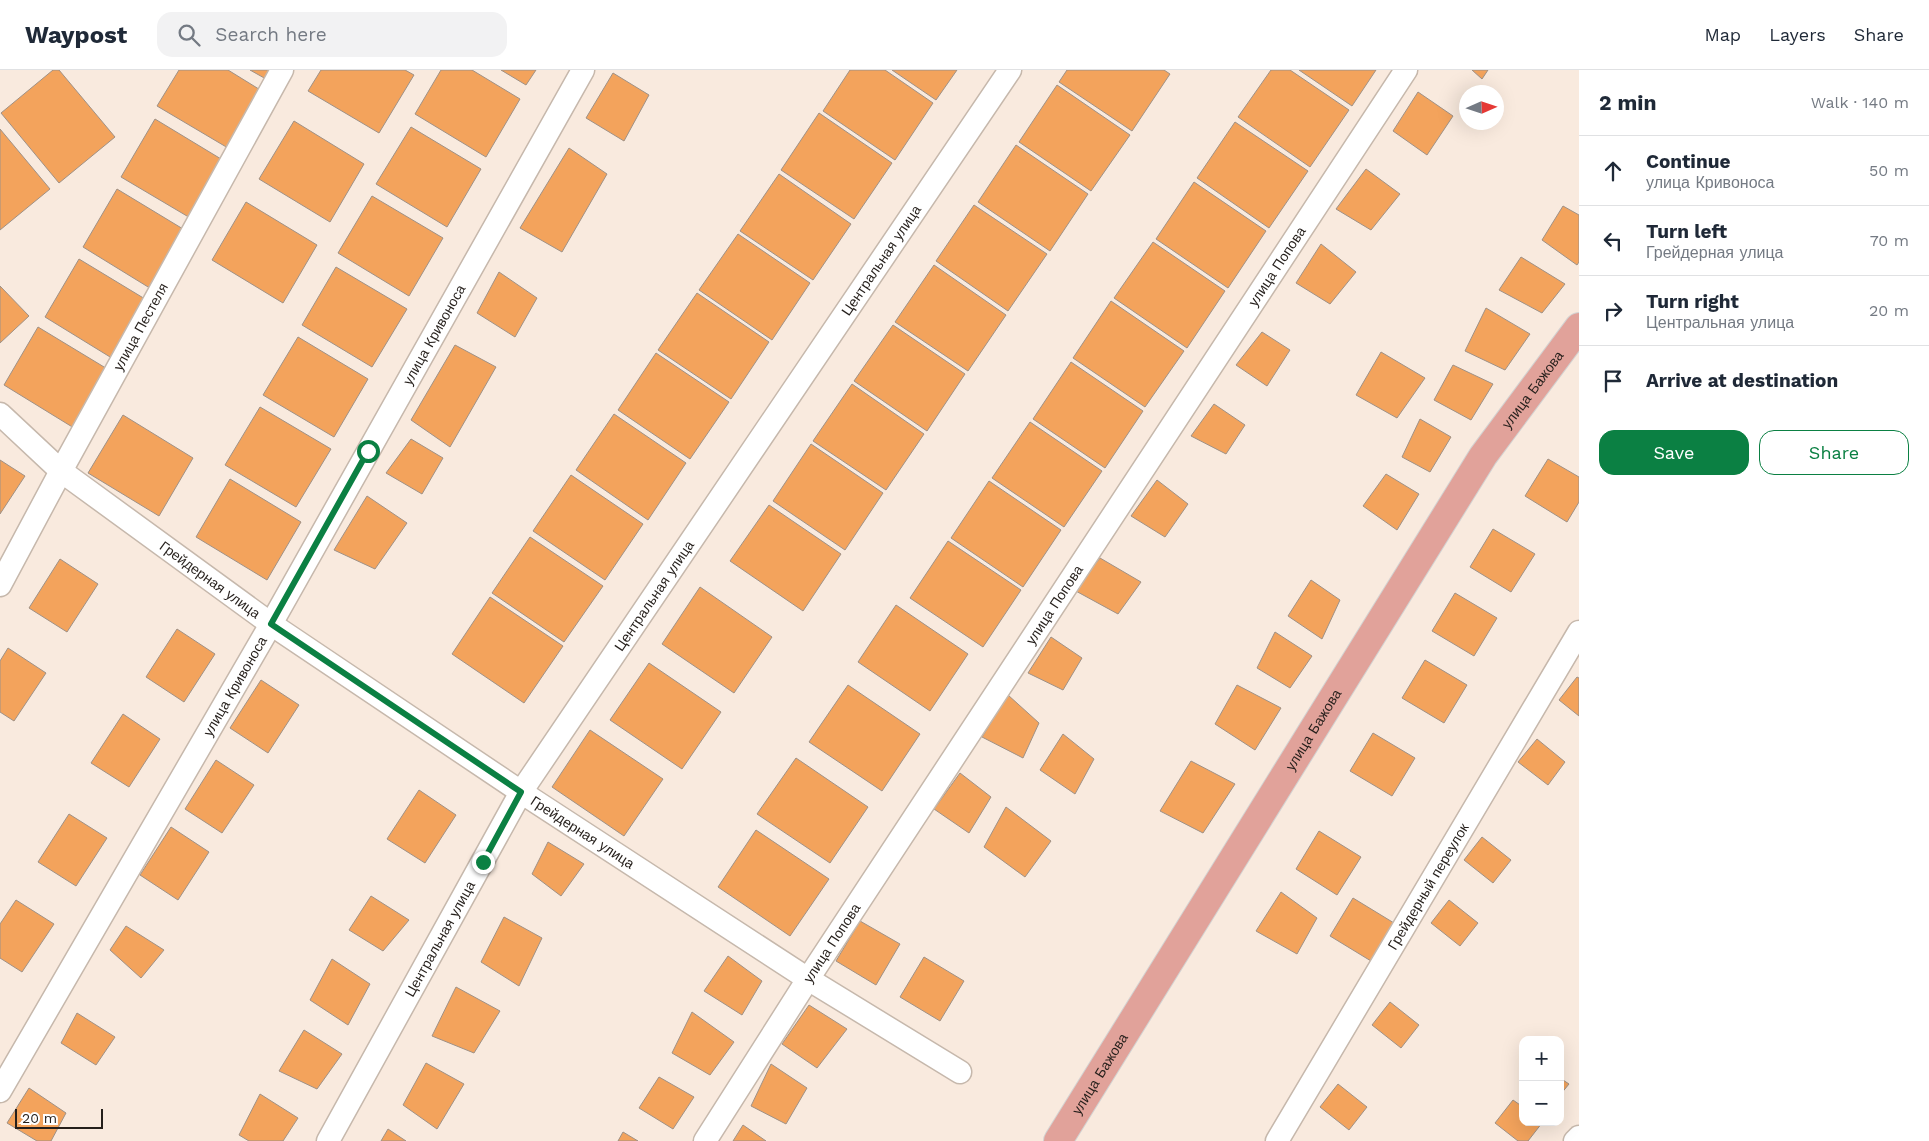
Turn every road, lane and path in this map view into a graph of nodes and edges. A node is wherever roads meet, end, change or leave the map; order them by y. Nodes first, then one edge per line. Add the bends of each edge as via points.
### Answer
1 (282, 70) edge
2 (583, 70) edge
3 (1010, 70) edge
4 (1406, 70) edge
5 (1579, 327) edge
6 (0, 414) edge
7 (61, 471) junction
8 (0, 585) edge
9 (271, 624) junction
10 (1579, 632) edge
11 (521, 792) junction
12 (808, 979) junction
13 (960, 1072) dead end
14 (0, 1091) edge
15 (1579, 1137) edge
16 (328, 1141) edge
17 (705, 1141) edge
18 (1058, 1141) edge
19 (1277, 1141) edge
20 (1576, 1141) edge

1 - 7 street, улица Пестеля
2 - 9 street, улица Кривоноса
3 - 11 street, Центральная улица
4 - 12 street, улица Попова
5 - 18 main road, улица Бажова via 1482,456
6 - 7 street, Грейдерная улица
7 - 8 street, улица Пестеля
7 - 9 street, Грейдерная улица
9 - 11 street, Грейдерная улица
9 - 14 street, улица Кривоноса
10 - 19 street, Грейдерный переулок
11 - 12 street, Грейдерная улица
11 - 16 street, Центральная улица
12 - 13 street, Грейдерная улица
12 - 17 street, улица Попова
15 - 20 street

